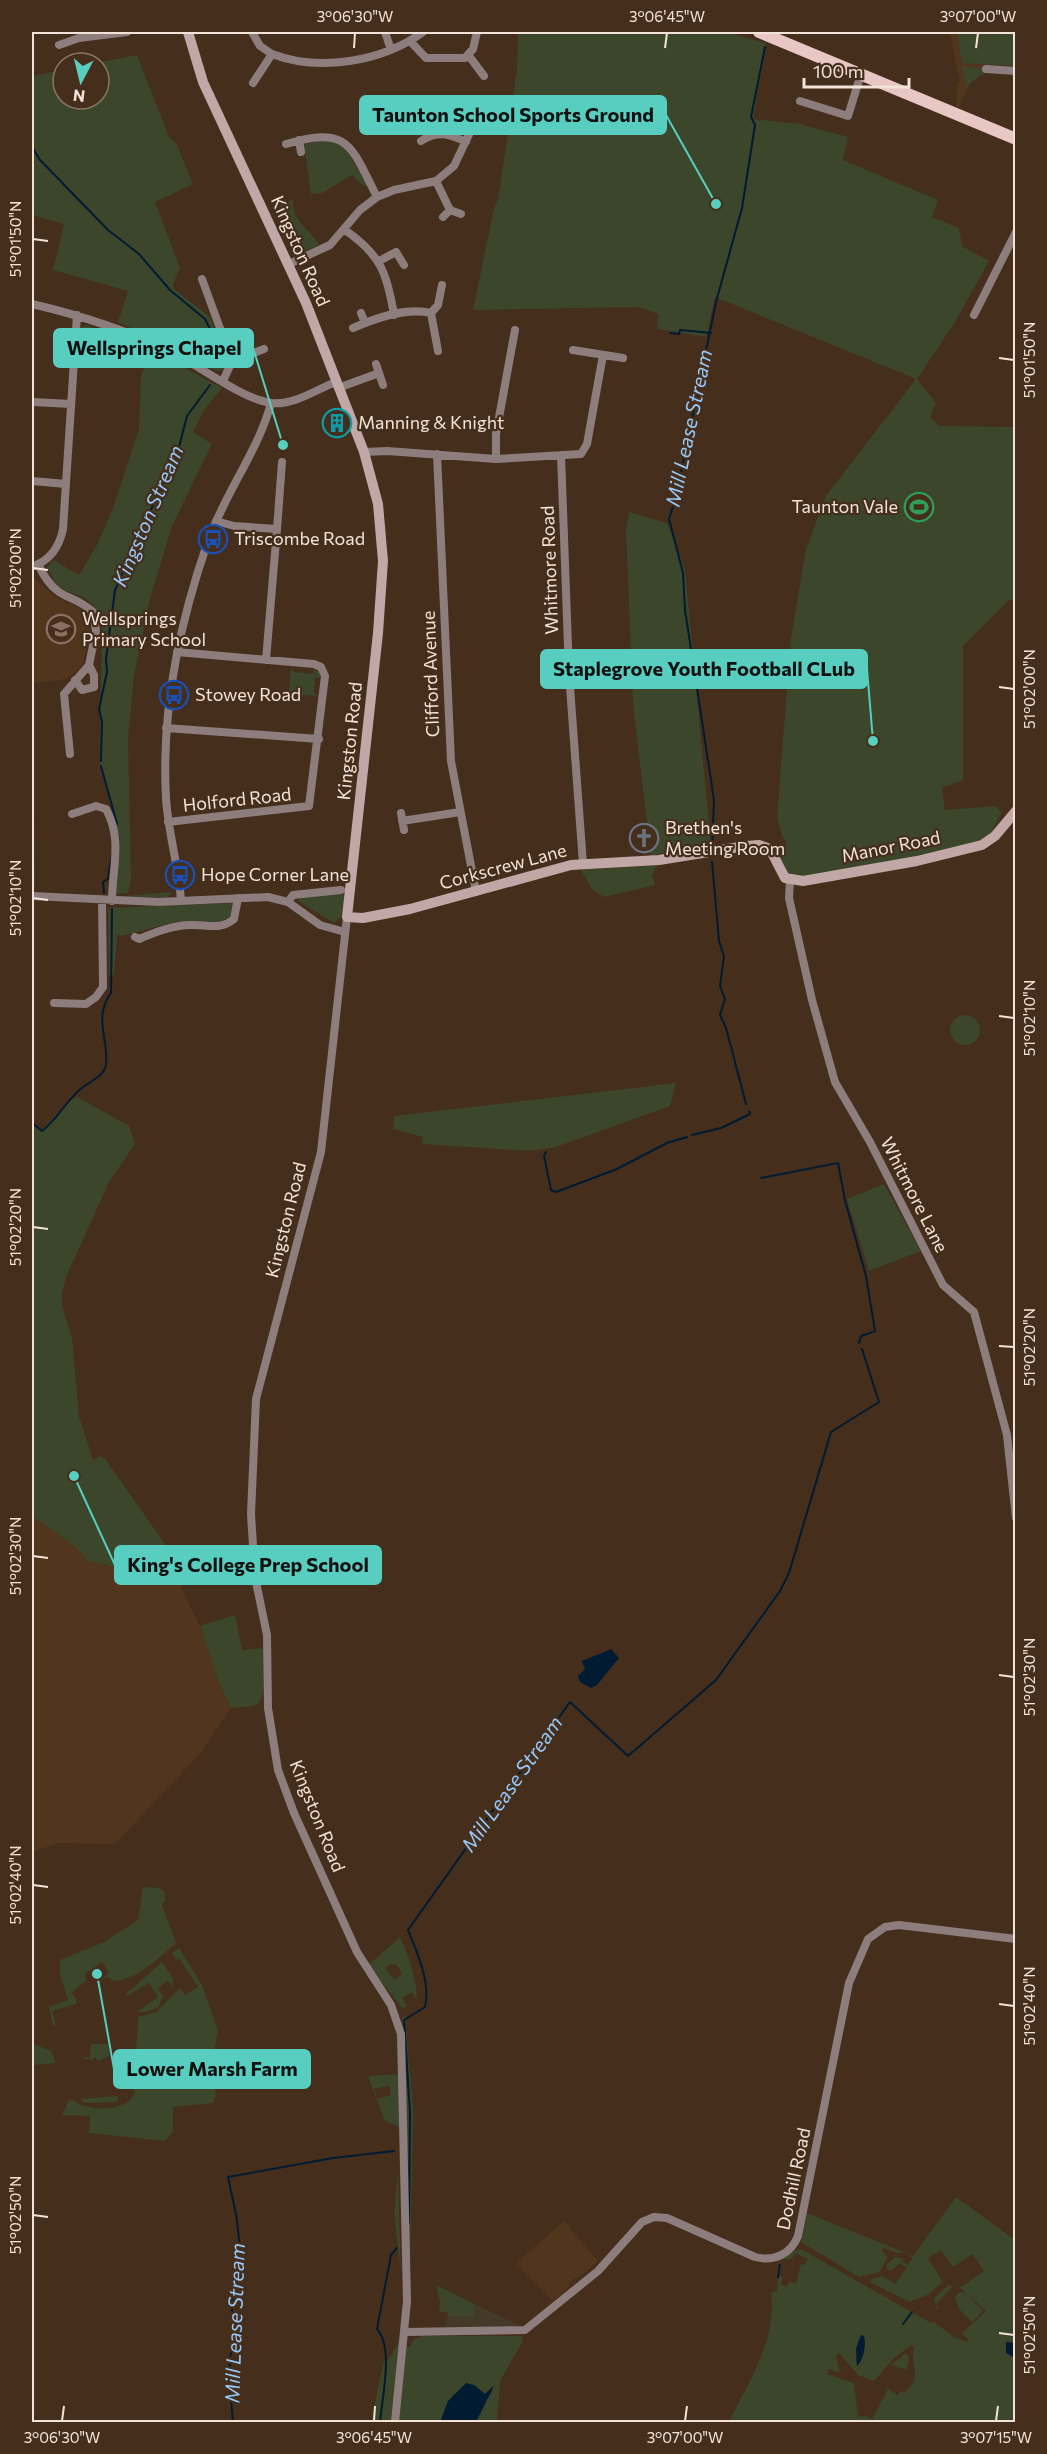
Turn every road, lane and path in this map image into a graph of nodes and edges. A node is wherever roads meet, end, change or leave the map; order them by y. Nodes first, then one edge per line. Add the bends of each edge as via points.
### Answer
1 (127, 32) edge
2 (188, 32) edge
3 (252, 32) edge
4 (385, 32) edge
5 (423, 32) edge
6 (477, 32) edge
7 (759, 32) edge
8 (64, 40) dead end
9 (410, 41) junction
10 (391, 50) junction
11 (272, 54) junction
12 (469, 56) junction
13 (986, 69) dead end
14 (1016, 71) edge
15 (861, 74) junction
16 (484, 76) dead end
17 (253, 82) dead end
18 (800, 101) dead end
19 (425, 125) dead end
20 (472, 128) dead end
21 (429, 136) junction
22 (1016, 139) edge
23 (299, 140) junction
24 (421, 141) dead end
25 (466, 142) junction
26 (286, 144) dead end
27 (301, 152) dead end
28 (436, 181) junction
29 (377, 197) junction
30 (450, 210) junction
31 (461, 214) dead end
32 (443, 217) dead end
33 (345, 230) junction
34 (1015, 233) edge
35 (398, 242) dead end
36 (396, 252) junction
37 (379, 261) junction
38 (289, 264) junction
39 (404, 265) dead end
40 (202, 279) dead end
41 (442, 285) dead end
42 (209, 298) junction
43 (200, 301) dead end
44 (32, 304) edge
45 (361, 313) dead end
46 (431, 313) junction
47 (77, 315) junction
48 (394, 315) junction
49 (974, 315) dead end
50 (365, 323) junction
51 (353, 328) dead end
52 (515, 330) dead end
53 (447, 340) dead end
54 (436, 342) junction
55 (264, 349) dead end
56 (573, 350) dead end
57 (438, 351) dead end
58 (603, 355) junction
59 (623, 358) dead end
60 (232, 361) junction
61 (375, 364) dead end
62 (379, 373) junction
63 (223, 381) junction
64 (337, 385) junction
65 (383, 385) dead end
66 (32, 402) edge
67 (271, 403) junction
68 (71, 404) junction
69 (364, 452) junction
70 (437, 454) junction
71 (561, 455) junction
72 (496, 459) junction
73 (282, 462) dead end
74 (32, 481) edge
75 (66, 484) junction
76 (216, 521) junction
77 (277, 528) junction
78 (34, 566) edge
79 (177, 652) junction
80 (266, 660) junction
81 (89, 665) junction
82 (75, 680) junction
83 (166, 728) junction
84 (319, 739) junction
85 (70, 754) dead end
86 (1016, 811) edge
87 (460, 812) junction
88 (72, 814) dead end
89 (168, 822) junction
90 (404, 830) dead end
91 (583, 864) junction
92 (790, 880) junction
93 (341, 890) dead end
94 (476, 892) junction
95 (32, 896) edge
96 (238, 898) junction
97 (102, 900) junction
98 (112, 901) junction
99 (181, 901) junction
100 (288, 902) junction
101 (347, 916) junction
102 (345, 932) junction
103 (138, 940) dead end
104 (54, 1003) dead end
105 (1016, 1518) edge
106 (1016, 1939) edge
107 (405, 2332) junction
108 (395, 2422) edge

1 - 8 street
2 - 38 street, Kingston Road via 203,82
3 - 11 street via 260,46
4 - 10 street
5 - 9 street
6 - 12 street
7 - 15 main road
9 - 10 street
9 - 12 street via 426,58
10 - 11 street via 351,60 315,63
11 - 17 street
12 - 16 street
13 - 14 street
15 - 18 street via 848,117 808,109
15 - 22 main road
19 - 21 street
20 - 25 street
21 - 24 street
21 - 25 street via 442,133
23 - 26 street
23 - 27 street
23 - 29 street via 326,135 344,142
25 - 28 street via 454,166
28 - 29 street
28 - 30 street
29 - 33 street via 360,210
30 - 31 street
30 - 32 street
33 - 37 street
33 - 38 street via 330,245
34 - 49 street
35 - 36 street
36 - 37 street
36 - 39 street
37 - 48 street via 389,284
38 - 64 street, Kingston Road
40 - 42 street
41 - 46 street via 438,305
42 - 43 street
42 - 60 street
44 - 47 street
45 - 50 street
46 - 48 street
46 - 54 street
47 - 63 street via 152,343
47 - 68 street
48 - 50 street
50 - 51 street
52 - 72 street via 496,435
53 - 54 street
54 - 57 street
55 - 60 street
56 - 58 street
58 - 59 street
58 - 71 street via 584,452
60 - 63 street
61 - 62 street
62 - 64 street
62 - 65 street
63 - 67 street
64 - 67 street
64 - 69 street, Kingston Road
66 - 68 street
67 - 76 street
68 - 75 street
69 - 70 street
69 - 101 street, Kingston Road via 378,504 383,561
70 - 72 street
70 - 87 street, Clifford Avenue via 448,723
71 - 72 street
71 - 91 street, Whitmore Road via 569,673
73 - 77 street
74 - 75 street
75 - 78 street via 61,538 52,555
76 - 77 street
76 - 79 street via 193,586
77 - 80 street
78 - 81 street via 60,593 73,597 93,612 96,631
79 - 80 street, Holford Road
79 - 83 street
80 - 84 street, Holford Road via 314,664 323,670
81 - 82 street
81 - 82 street via 94,687 82,690
82 - 85 street via 64,694
83 - 84 street
83 - 89 street
84 - 89 street, Holford Road via 309,806
86 - 92 street, Manor Road via 982,845 917,861
87 - 90 street via 401,817
87 - 94 street, Clifford Avenue
88 - 98 street via 96,806 106,809 114,824 117,841
89 - 99 street
91 - 92 street, Corkscrew Lane via 660,860 753,845 765,847 773,854 780,871
91 - 94 street, Corkscrew Lane
92 - 105 street, Whitmore Lane via 789,898 833,1076 943,1285 974,1312 1007,1435
93 - 100 street via 293,895
94 - 101 street, Corkscrew Lane via 380,915
95 - 97 street
96 - 99 street
96 - 100 street via 268,897
96 - 103 street via 234,919 223,926 177,927 152,932
97 - 98 street
97 - 104 street via 103,987 86,1004 63,1008
98 - 99 street
100 - 102 street via 320,925
101 - 102 street, Kingston Road
102 - 107 street, Kingston Road via 321,1152 256,1399 251,1514 255,1577 267,1635 268,1708 278,1770 357,1952 391,2005 401,2034
106 - 107 street, Dodhill Road via 899,1925 885,1927 868,1939 849,1983 798,2236 784,2254 755,2258 667,2218 654,2217 642,2222 572,2295 525,2330
107 - 108 street, Kingston Road

